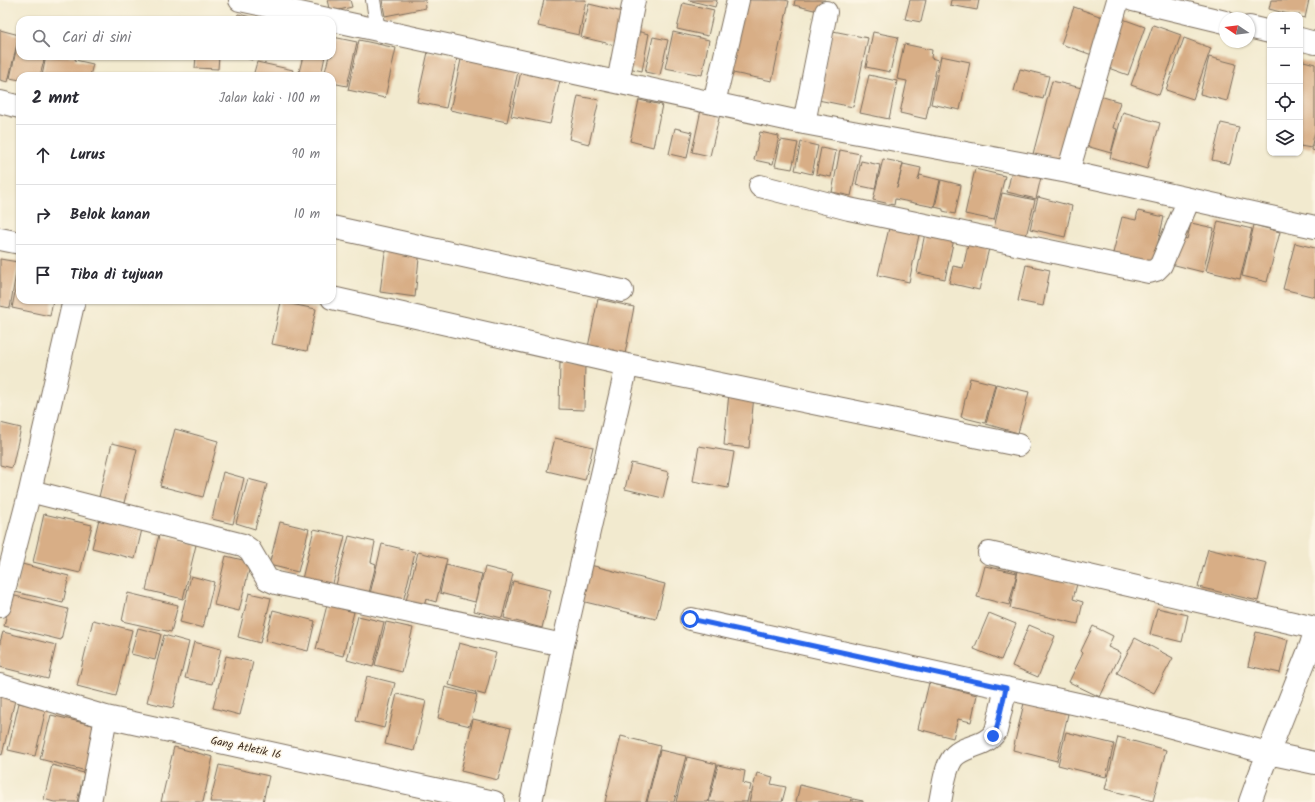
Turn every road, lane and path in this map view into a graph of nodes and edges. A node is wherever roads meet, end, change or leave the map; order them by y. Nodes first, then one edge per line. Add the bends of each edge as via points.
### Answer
1 (240, 0) edge
2 (373, 0) edge
3 (634, 0) edge
4 (738, 0) edge
5 (1118, 0) edge
6 (1133, 0) edge
7 (826, 12) dead end
8 (314, 16) edge
9 (336, 21) edge
10 (1219, 21) edge
11 (1255, 28) edge
12 (378, 30) junction
13 (1267, 31) edge
14 (1303, 40) edge
15 (1315, 43) edge
16 (618, 82) junction
17 (0, 102) edge
18 (714, 103) junction
19 (16, 106) edge
20 (804, 123) junction
21 (1068, 172) junction
22 (760, 186) dead end
23 (1189, 199) junction
24 (1315, 227) edge
25 (336, 228) edge
26 (0, 238) edge
27 (16, 242) edge
28 (622, 291) dead end
29 (336, 299) edge
30 (73, 304) edge
31 (627, 365) junction
32 (1018, 445) dead end
33 (30, 491) junction
34 (989, 553) dead end
35 (2, 592) edge
36 (690, 619) dead end
37 (1314, 637) edge
38 (563, 645) junction
39 (0, 685) edge
40 (1006, 688) junction
41 (106, 717) junction
42 (1268, 752) junction
43 (1315, 763) edge
44 (90, 802) edge
45 (494, 802) edge
46 (531, 802) edge
47 (940, 802) edge
48 (1250, 802) edge

1 - 8 street
2 - 12 lane
3 - 16 street
4 - 18 street
5 - 21 street
6 - 10 street
7 - 20 street
9 - 12 street
11 - 13 street
12 - 16 street
14 - 15 street
16 - 18 street
17 - 19 street
18 - 20 street
20 - 21 street
21 - 23 street
22 - 23 street via 850,209 1149,272 1161,265
23 - 24 street
25 - 28 street
26 - 27 street
29 - 31 street
30 - 33 street
31 - 32 street
31 - 38 street
33 - 35 street
33 - 38 street via 243,545 250,550 267,579 276,583
34 - 37 street
36 - 40 street
37 - 42 street
38 - 46 street
39 - 41 street, Gang Atletik 16
40 - 42 street via 1123,714
40 - 47 street via 996,731 988,741 952,758
41 - 44 street
41 - 45 street, Gang Atletik 16
42 - 43 street
42 - 48 street

